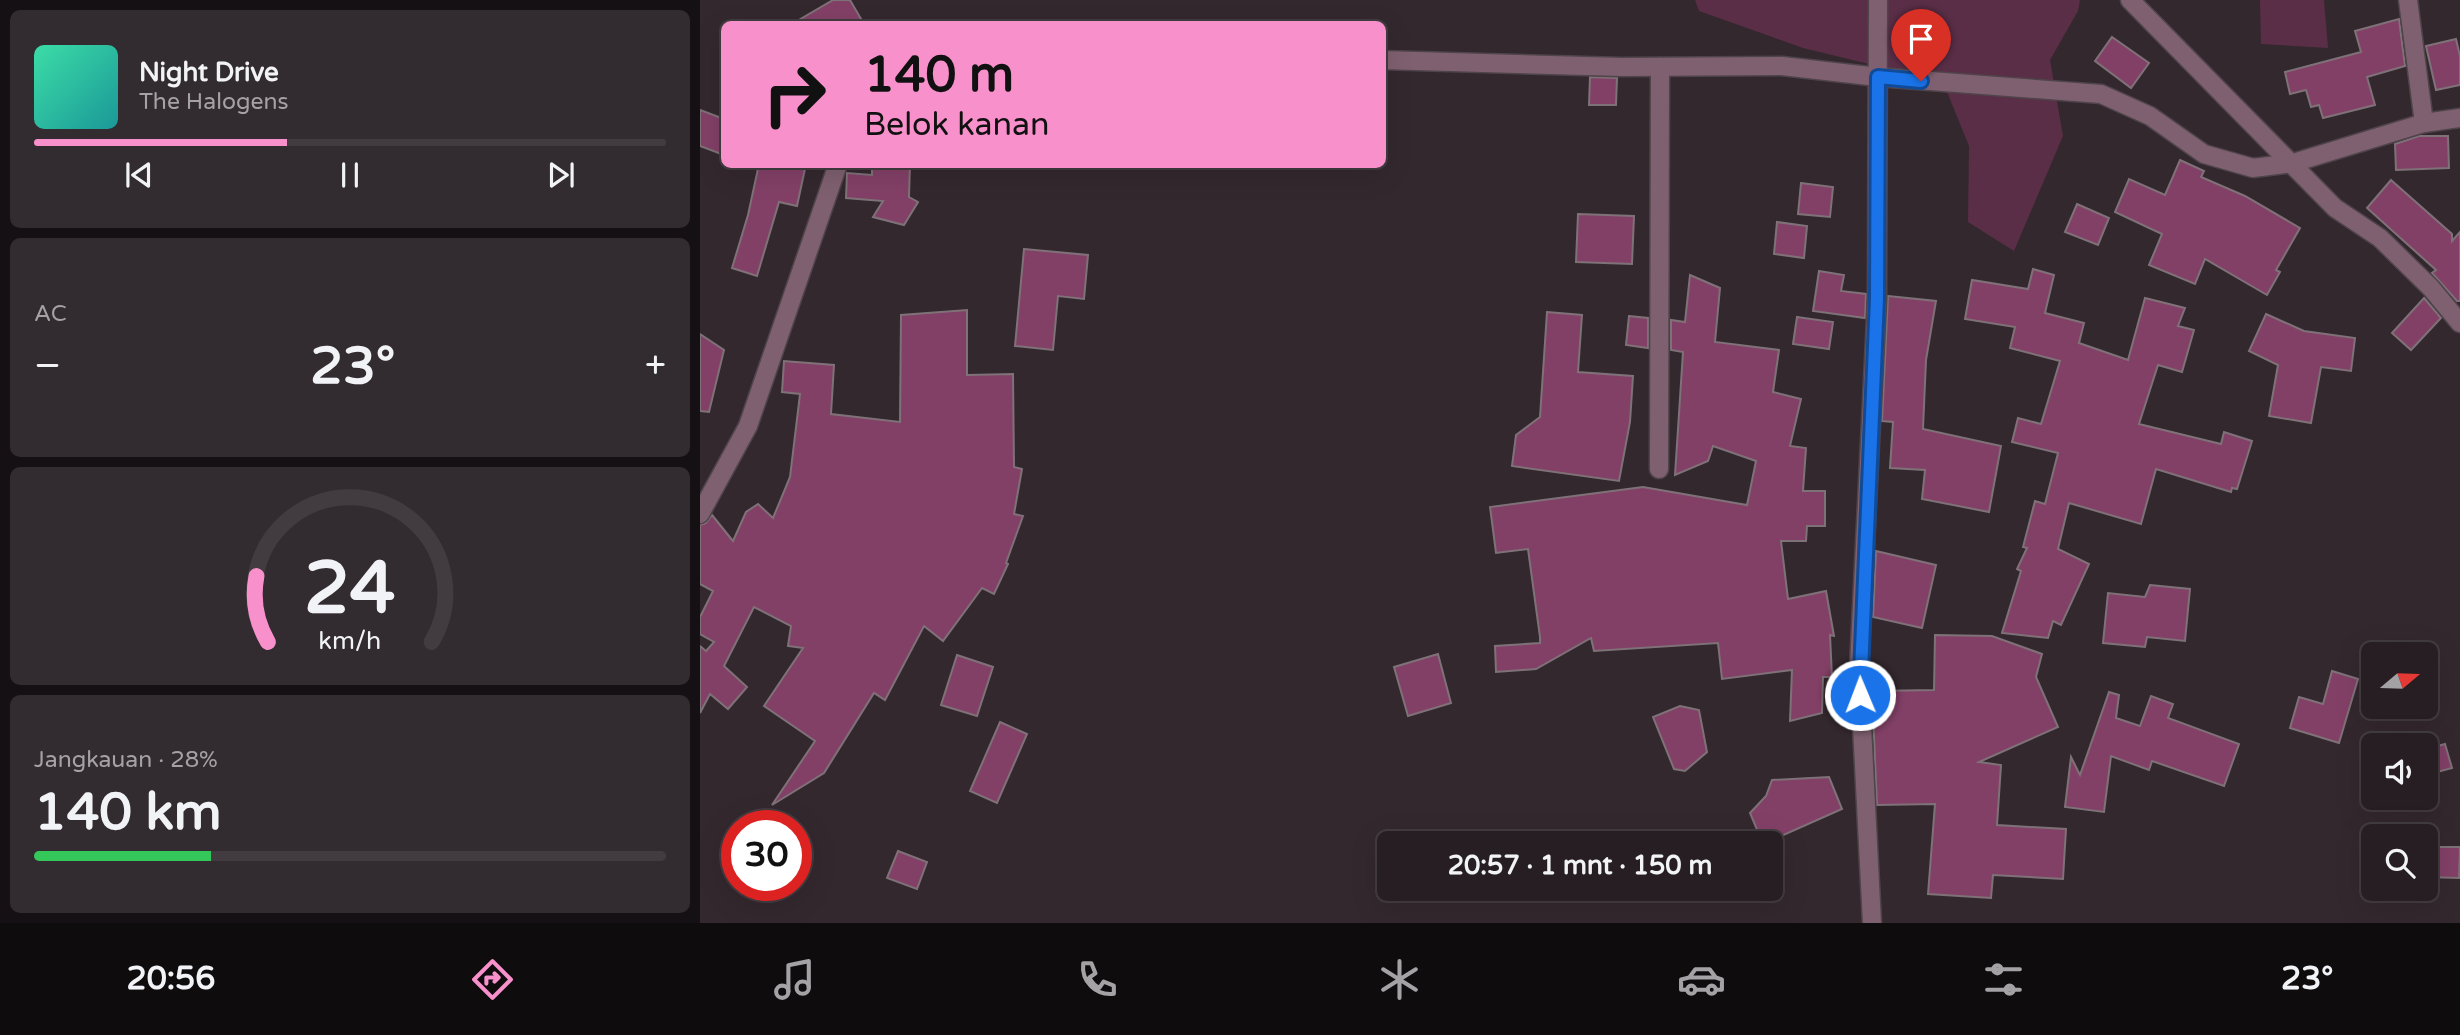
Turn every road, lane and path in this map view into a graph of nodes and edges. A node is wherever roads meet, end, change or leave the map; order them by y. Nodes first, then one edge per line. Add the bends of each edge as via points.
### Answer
1 (1878, 0) edge
2 (2130, 0) edge
3 (2408, 0) edge
4 (1386, 60) edge
5 (1660, 67) junction
6 (1878, 77) junction
7 (2460, 118) edge
8 (2424, 123) junction
9 (2293, 163) junction
10 (837, 168) edge
11 (2460, 323) edge
12 (1659, 469) dead end
13 (700, 514) edge
14 (1872, 923) edge

1 - 6 street
2 - 9 street
3 - 8 street
4 - 5 street
5 - 6 street via 1782,66
5 - 12 street
6 - 9 street via 2101,94 2150,116 2204,154 2253,168
6 - 14 street via 1877,299 1859,667
7 - 8 street
8 - 9 street
9 - 11 street via 2335,208 2380,238
10 - 13 street via 748,426

